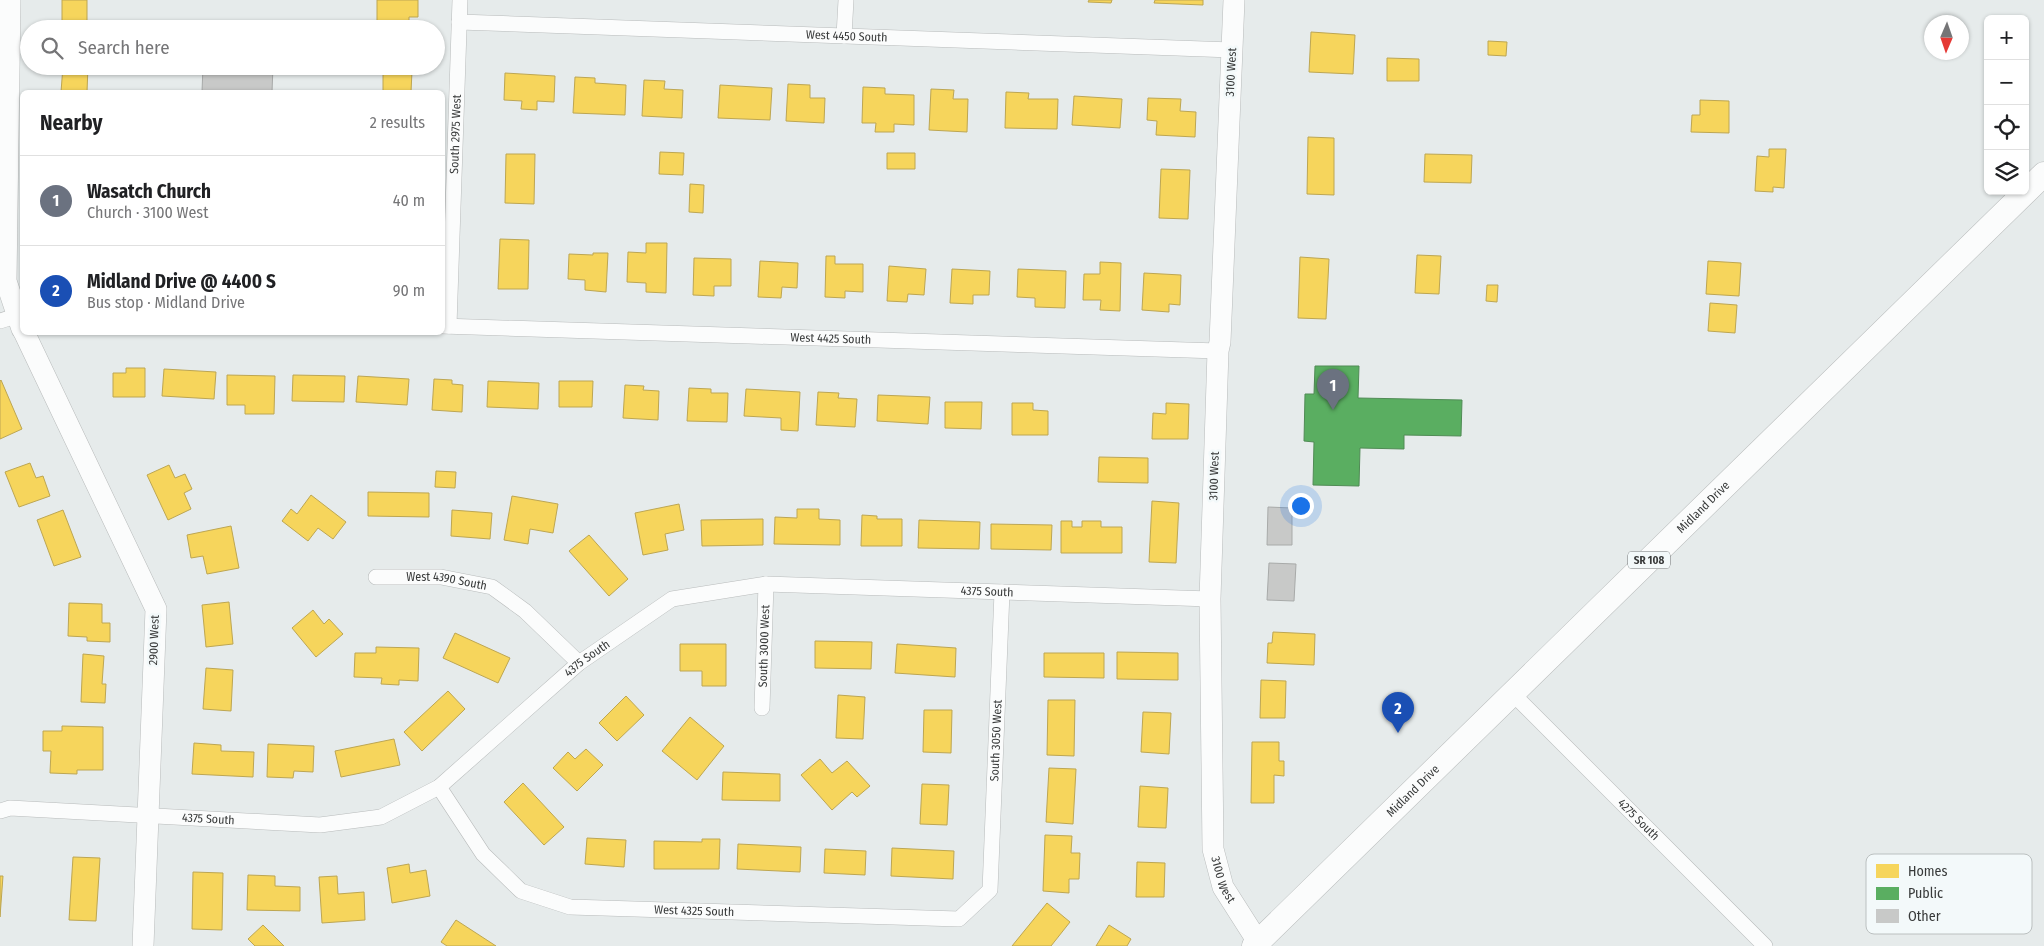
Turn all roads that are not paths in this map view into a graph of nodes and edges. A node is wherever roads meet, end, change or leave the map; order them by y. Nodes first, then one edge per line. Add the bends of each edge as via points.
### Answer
1 (460, 0) edge
2 (846, 0) edge
3 (1234, 0) edge
4 (7, 9) edge
5 (459, 22) junction
6 (844, 36) junction
7 (1232, 50) junction
8 (2044, 174) edge
9 (17, 322) edge
10 (446, 326) edge
11 (23, 335) edge
12 (1218, 351) junction
13 (376, 577) dead end
14 (766, 584) junction
15 (1002, 592) junction
16 (1210, 599) junction
17 (579, 663) junction
18 (1512, 694) junction
19 (762, 708) dead end
20 (439, 787) junction
21 (0, 811) edge
22 (148, 816) junction
23 (990, 890) joint
24 (1256, 944) edge
25 (143, 946) edge
26 (1765, 946) edge

1 - 5 street, South 2975 West
2 - 6 street
3 - 7 street, 3100 West
4 - 9 street, 2900 West via 6,282
5 - 6 street, West 4450 South
5 - 10 street, South 2975 West
6 - 7 street, West 4450 South
7 - 12 street, 3100 West
8 - 18 main road, Midland Drive / SR 108
10 - 12 street, West 4425 South
11 - 22 street, 2900 West via 156,609
12 - 16 street, 3100 West
13 - 17 street, West 4390 South via 441,577 492,587 525,611
14 - 15 street, 4375 South
14 - 17 street, 4375 South via 672,599
14 - 19 street, South 3000 West
15 - 16 street, 4375 South
15 - 23 street, South 3050 West
16 - 24 street, 3100 West via 1213,849 1224,887
17 - 20 street, 4375 South
18 - 24 main road, Midland Drive / SR 108
18 - 26 street, 4275 South
20 - 22 street, 4375 South via 380,817 320,825
20 - 23 street, West 4325 South via 483,854 521,891 570,907 958,919
21 - 22 street, 4375 South via 10,808
22 - 25 street, 2900 West

